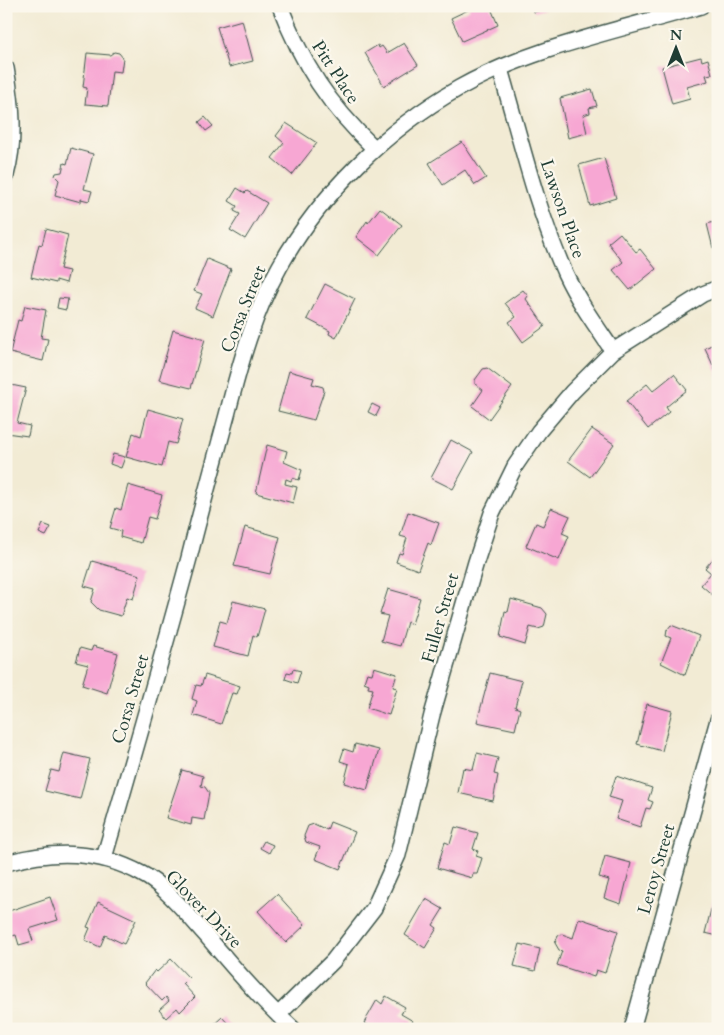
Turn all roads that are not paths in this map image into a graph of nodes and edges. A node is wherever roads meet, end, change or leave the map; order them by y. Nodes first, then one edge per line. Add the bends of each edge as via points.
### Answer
1 (280, 6) edge
2 (701, 6) edge
3 (6, 68) edge
4 (500, 69) junction
5 (374, 148) junction
6 (6, 175) edge
7 (718, 288) edge
8 (613, 351) junction
9 (718, 720) edge
10 (104, 858) junction
11 (6, 863) edge
12 (278, 1015) junction
13 (293, 1029) edge
14 (632, 1029) edge

1 - 5 street, Pitt Place via 293,40 316,83 344,120
2 - 4 street, Corsa Street via 535,54
3 - 6 street via 12,108 11,158
4 - 5 street, Corsa Street via 459,88
4 - 8 street, Lawson Place via 544,218 566,274
5 - 10 street, Corsa Street via 336,188 305,228 280,266 258,313 242,360
7 - 8 street, Fuller Street
8 - 12 street, Fuller Street via 539,431 516,466 492,513 435,705 398,855 374,908 333,961
9 - 14 street, Leroy Street
10 - 11 street, Glover Drive via 62,853
10 - 12 street, Glover Drive via 144,874 180,906
12 - 13 street, Glover Drive

